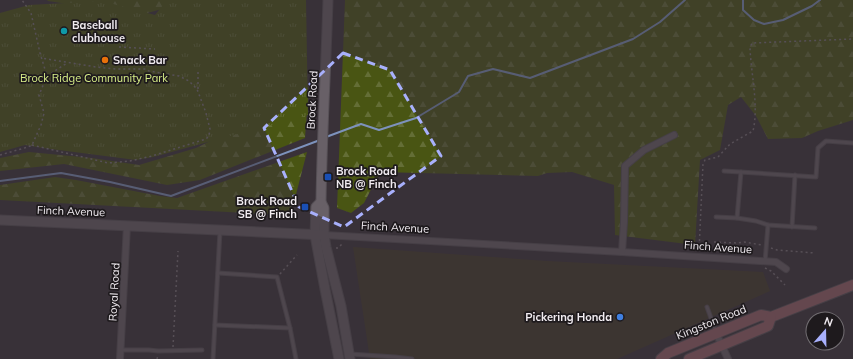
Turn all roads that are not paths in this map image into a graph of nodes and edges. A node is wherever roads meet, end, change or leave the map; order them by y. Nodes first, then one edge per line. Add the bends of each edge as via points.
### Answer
1 (328, 0) edge
2 (674, 135) dead end
3 (853, 143) edge
4 (724, 170) dead end
5 (741, 172) junction
6 (795, 175) junction
7 (716, 217) dead end
8 (737, 218) junction
9 (0, 220) edge
10 (127, 225) junction
11 (768, 225) junction
12 (792, 227) junction
13 (815, 228) dead end
14 (220, 230) junction
15 (320, 235) junction
16 (622, 252) junction
17 (765, 262) junction
18 (786, 269) dead end
19 (218, 274) junction
20 (853, 285) edge
21 (707, 308) dead end
22 (771, 317) junction
23 (215, 325) junction
24 (290, 328) junction
25 (716, 333) junction
26 (721, 345) junction
27 (120, 350) junction
28 (202, 350) dead end
29 (350, 357) edge
30 (375, 358) edge
31 (120, 359) edge
32 (213, 359) edge
33 (296, 359) edge
34 (339, 359) edge
35 (412, 359) edge
36 (662, 359) edge
37 (689, 359) edge
38 (728, 359) edge

1 - 15 main road, Brock Road via 321,202 316,207
2 - 16 street via 644,150 625,166
3 - 6 lane via 826,141 818,148 816,177
4 - 5 lane
5 - 6 lane
5 - 8 lane
6 - 12 lane
7 - 8 lane
8 - 11 lane
9 - 10 main road, Finch Avenue
10 - 14 main road, Finch Avenue
10 - 27 street, Royal Road
11 - 12 lane
11 - 17 lane
12 - 13 lane
14 - 15 main road, Finch Avenue
14 - 19 lane
15 - 16 street, Finch Avenue
15 - 29 main road, Brock Road via 326,247 341,306
15 - 34 main road, Brock Road via 325,289
16 - 17 street, Finch Avenue
17 - 18 street, Finch Avenue via 776,262
19 - 23 lane
19 - 24 lane via 277,277
20 - 22 main road, Kingston Road
21 - 25 lane
22 - 25 main road, Kingston Road via 761,315
22 - 26 main road, Kingston Road via 768,326
23 - 24 lane
23 - 32 lane
24 - 33 lane
25 - 26 street
25 - 36 main road, Kingston Road via 668,353
26 - 37 main road, Kingston Road
26 - 38 street
27 - 28 lane
27 - 31 street, Royal Road
29 - 30 lane
30 - 35 lane

